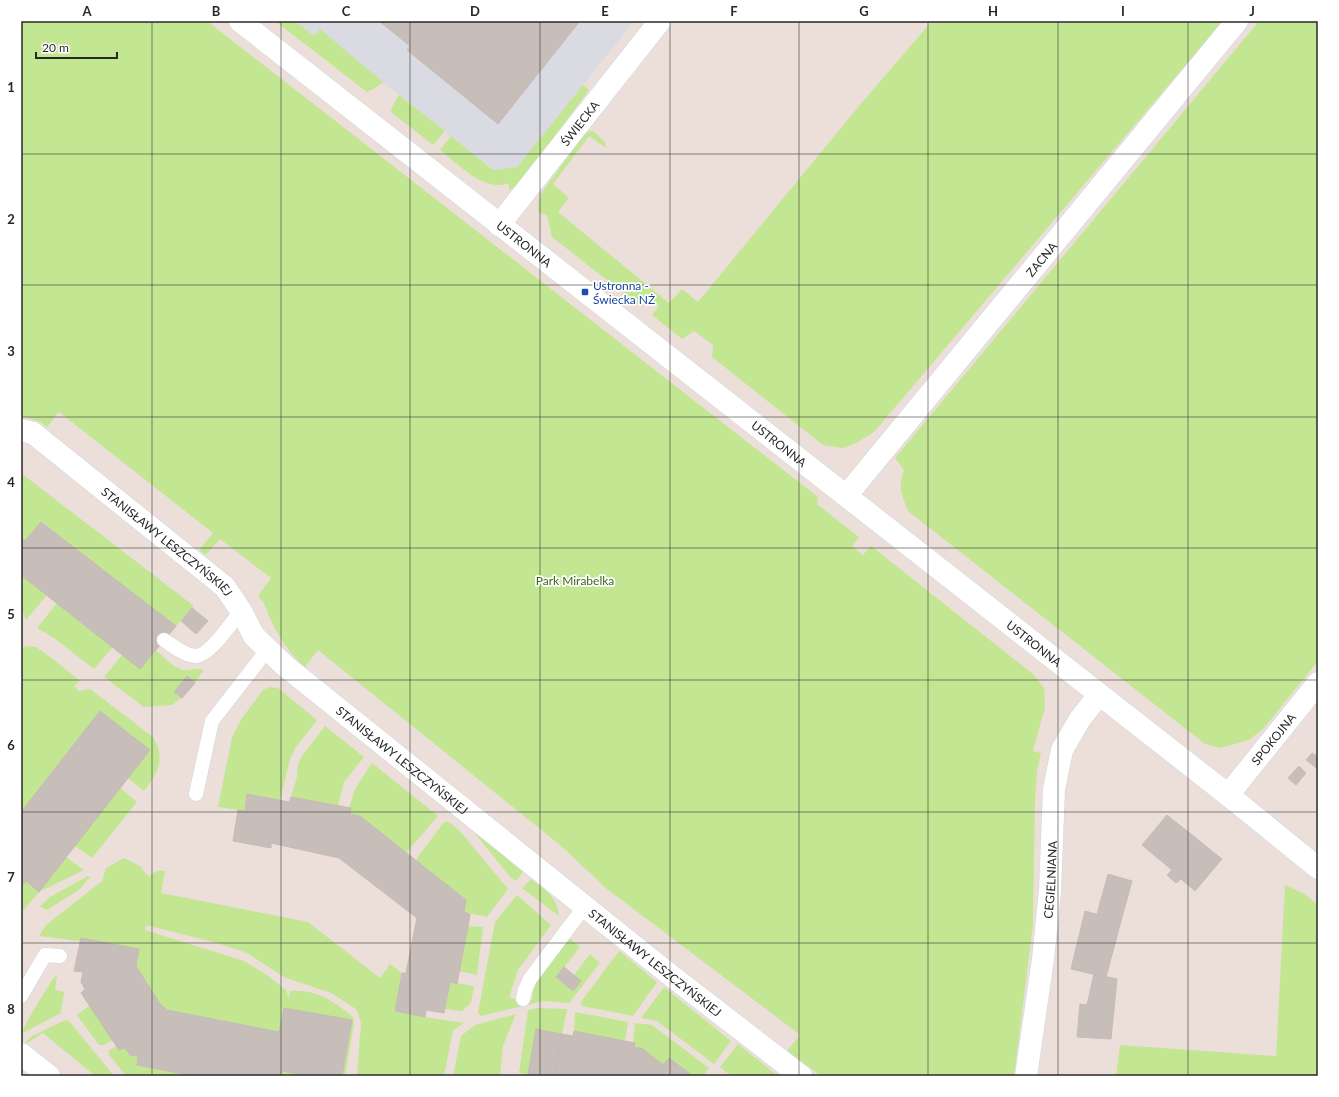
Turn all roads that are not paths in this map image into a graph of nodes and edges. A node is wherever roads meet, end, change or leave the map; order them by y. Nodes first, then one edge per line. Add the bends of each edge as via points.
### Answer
1 (240, 21) edge
2 (660, 21) edge
3 (1237, 21) edge
4 (499, 225) junction
5 (21, 430) edge
6 (846, 496) junction
7 (241, 611) junction
8 (164, 640) dead end
9 (268, 649) junction
10 (1318, 683) edge
11 (1099, 695) junction
12 (196, 794) dead end
13 (1228, 795) junction
14 (1318, 868) edge
15 (585, 906) junction
16 (60, 956) dead end
17 (21, 996) edge
18 (523, 1000) dead end
19 (21, 1054) edge
20 (49, 1076) edge
21 (801, 1076) edge
22 (1026, 1076) edge

1 - 4 street, USTRONNA
2 - 4 street, ŚWIECKA
3 - 6 street, ZACNA
4 - 6 street, USTRONNA
5 - 7 street, STANISŁAWY LESZCZYŃSKIEJ via 33,433 225,587
6 - 11 street, USTRONNA
7 - 8 lane via 207,652 196,656 182,652
7 - 9 street, STANISŁAWY LESZCZYŃSKIEJ via 254,636
9 - 12 lane via 212,721
9 - 15 street, STANISŁAWY LESZCZYŃSKIEJ via 284,665
10 - 13 street, SPOKOJNA
11 - 13 street, USTRONNA
11 - 22 street, CEGIELNIANA via 1080,719 1062,750 1056,782 1050,891 1043,959
13 - 14 street, USTRONNA
15 - 18 lane via 530,979
15 - 21 street, STANISŁAWY LESZCZYŃSKIEJ
16 - 17 lane via 45,955
19 - 20 street

